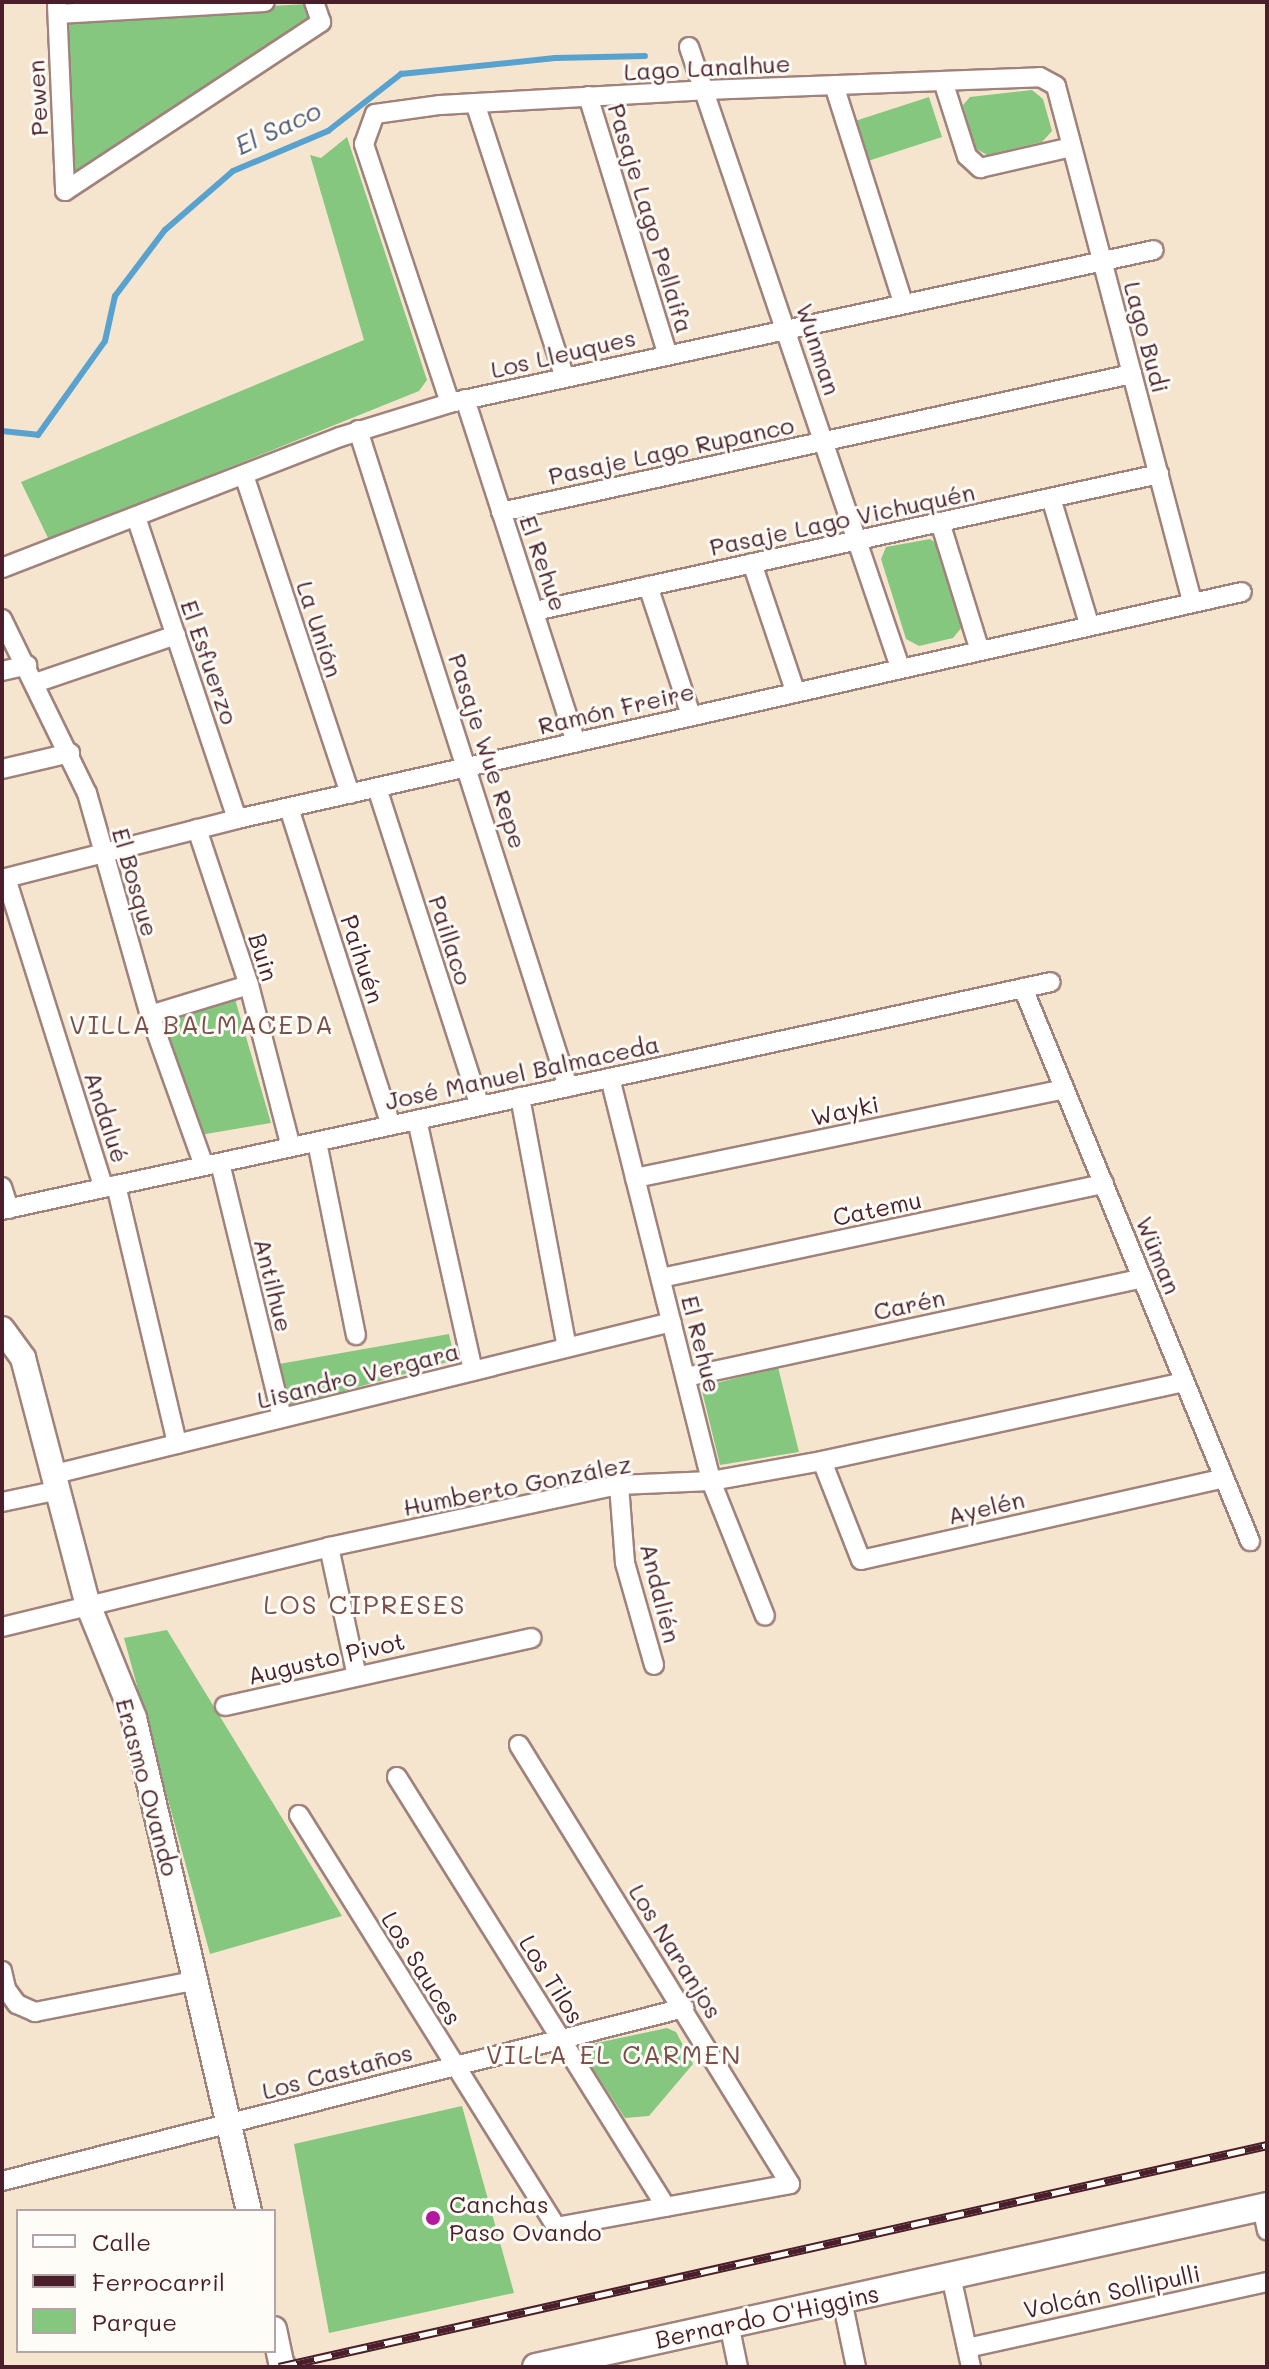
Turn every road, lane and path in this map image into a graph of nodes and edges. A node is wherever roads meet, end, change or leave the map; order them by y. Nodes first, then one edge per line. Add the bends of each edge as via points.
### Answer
1 (265, 2) edge
2 (314, 2) edge
3 (57, 8) edge
4 (689, 47) dead end
5 (943, 81) junction
6 (834, 85) junction
7 (1056, 86) joint
8 (705, 90) junction
9 (588, 96) junction
10 (475, 103) junction
11 (368, 127) joint
12 (1072, 147) junction
13 (1154, 250) dead end
14 (1102, 261) junction
15 (903, 303) junction
16 (787, 328) junction
17 (667, 353) junction
18 (1132, 374) junction
19 (565, 378) junction
20 (457, 401) junction
21 (358, 430) junction
22 (824, 441) junction
23 (1159, 474) junction
24 (245, 478) junction
25 (1051, 498) junction
26 (501, 512) junction
27 (137, 520) junction
28 (940, 522) junction
29 (857, 540) junction
30 (752, 563) junction
31 (2, 568) edge
32 (648, 586) junction
33 (1242, 592) dead end
34 (1192, 601) junction
35 (535, 611) junction
36 (2, 619) edge
37 (1089, 624) junction
38 (176, 635) junction
39 (979, 648) junction
40 (900, 667) junction
41 (2, 671) edge
42 (31, 674) junction
43 (795, 691) junction
44 (691, 715) junction
45 (576, 742) junction
46 (70, 753) junction
47 (470, 767) junction
48 (2, 769) edge
49 (377, 788) junction
50 (350, 794) junction
51 (289, 808) junction
52 (237, 819) junction
53 (197, 829) junction
54 (102, 853) junction
55 (4, 878) edge
56 (1051, 982) dead end
57 (249, 985) junction
58 (1023, 988) junction
59 (150, 1015) junction
60 (610, 1078) junction
61 (568, 1087) junction
62 (1064, 1089) junction
63 (520, 1097) junction
64 (480, 1106) junction
65 (417, 1120) junction
66 (391, 1125) junction
67 (317, 1142) junction
68 (291, 1147) junction
69 (212, 1165) junction
70 (635, 1178) junction
71 (1104, 1184) junction
72 (110, 1186) junction
73 (2, 1187) edge
74 (6, 1210) edge
75 (661, 1278) junction
76 (1142, 1278) junction
77 (672, 1322) junction
78 (2, 1329) edge
79 (356, 1335) dead end
80 (567, 1347) junction
81 (473, 1371) junction
82 (686, 1377) junction
83 (1185, 1382) junction
84 (282, 1418) junction
85 (177, 1444) junction
86 (822, 1461) junction
87 (1224, 1478) junction
88 (711, 1481) junction
89 (57, 1482) junction
90 (619, 1485) junction
91 (2, 1502) edge
92 (1250, 1541) dead end
93 (329, 1547) junction
94 (88, 1605) junction
95 (765, 1616) dead end
96 (2, 1627) edge
97 (532, 1638) dead end
98 (654, 1665) dead end
99 (357, 1676) junction
100 (225, 1706) dead end
101 (519, 1745) dead end
102 (397, 1777) dead end
103 (299, 1815) dead end
104 (2, 1971) edge
105 (198, 1980) junction
106 (684, 2008) junction
107 (561, 2039) junction
108 (454, 2064) junction
109 (231, 2124) junction
110 (2, 2181) edge
111 (666, 2207) junction
112 (249, 2209) edge
113 (1265, 2214) edge
114 (951, 2276) junction
115 (1267, 2282) edge
116 (842, 2300) junction
117 (729, 2324) junction
118 (276, 2338) edge
119 (967, 2348) junction
120 (282, 2367) edge
121 (536, 2367) edge
122 (738, 2367) edge
123 (856, 2367) edge
124 (971, 2367) edge

1 - 3 street
2 - 3 street, Pewen via 321,22 65,191
4 - 8 street, Wunman
5 - 6 street, Lago Lanalhue
5 - 7 street, Lago Lanalhue via 1040,77
5 - 12 street via 967,156 980,168
6 - 8 street, Lago Lanalhue
6 - 15 street
7 - 12 street, Lago Budi
8 - 9 street, Lago Lanalhue
8 - 16 street, Wunman
9 - 10 street, Lago Lanalhue
9 - 17 street, Pasaje Lago Pellaifa
10 - 11 street, Lago Lanalhue via 378,113
10 - 19 street
11 - 20 street, El Rehue via 367,156
12 - 14 street, Lago Budi
13 - 14 street, Los Lleuques
14 - 15 street, Los Lleuques
14 - 18 street, Lago Budi
15 - 16 street, Los Lleuques
16 - 17 street, Los Lleuques
16 - 22 street, Wunman
17 - 19 street, Los Lleuques
18 - 22 street, Pasaje Lago Rupanco
18 - 23 street, Lago Budi
19 - 20 street, Los Lleuques
20 - 21 street, Los Lleuques
20 - 26 street, El Rehue
21 - 24 street, Los Lleuques
21 - 47 street, Pasaje Wue Repe
22 - 26 street, Pasaje Lago Rupanco
22 - 29 street, Wunman
23 - 25 street, Pasaje Lago Vichuquén
23 - 34 street, Lago Budi
24 - 27 street, Los Lleuques
24 - 50 street, La Unión
25 - 28 street, Pasaje Lago Vichuquén
25 - 37 street
26 - 35 street, El Rehue
27 - 31 street, Los Lleuques
27 - 38 street, El Esfuerzo
28 - 29 street, Pasaje Lago Vichuquén
28 - 39 street
29 - 30 street, Pasaje Lago Vichuquén
29 - 40 street, Wunman
30 - 32 street, Pasaje Lago Vichuquén
30 - 43 street
32 - 35 street, Pasaje Lago Vichuquén
32 - 44 street
33 - 34 street, Ramón Freire
34 - 37 street, Ramón Freire
35 - 45 street, El Rehue
36 - 42 street, El Bosque
37 - 39 street, Ramón Freire
38 - 42 street
38 - 52 street, El Esfuerzo
39 - 40 street, Ramón Freire
40 - 43 street, Ramón Freire
41 - 42 street
42 - 46 street, El Bosque
43 - 44 street, Ramón Freire
44 - 45 street, Ramón Freire
45 - 47 street, Ramón Freire
46 - 48 street
46 - 54 street, El Bosque via 87,793
47 - 49 street, Ramón Freire
47 - 61 street, Pasaje Wue Repe
49 - 50 street, Ramón Freire
49 - 64 street, Paillaco
50 - 51 street, Ramón Freire
51 - 52 street, Ramón Freire
51 - 66 street, Paihuén
52 - 53 street, Ramón Freire
53 - 54 street, Ramón Freire
53 - 57 street, Buin
54 - 55 street, Ramón Freire
54 - 59 street, El Bosque
55 - 72 street, Andalué
56 - 58 street, José Manuel Balmaceda
57 - 59 street
57 - 68 street, Buin
58 - 60 street, José Manuel Balmaceda
58 - 62 street, Wüman
59 - 69 street, El Bosque
60 - 61 street, José Manuel Balmaceda
60 - 70 street, El Rehue
61 - 63 street, José Manuel Balmaceda
62 - 70 street, Wayki
62 - 71 street, Wüman
63 - 64 street, José Manuel Balmaceda
63 - 80 street
64 - 65 street, José Manuel Balmaceda
65 - 66 street, José Manuel Balmaceda
65 - 81 street
66 - 67 street, José Manuel Balmaceda
67 - 68 street, José Manuel Balmaceda
67 - 79 street
68 - 69 street, José Manuel Balmaceda
69 - 72 street, José Manuel Balmaceda
69 - 84 street, Antilhue
70 - 75 street, El Rehue
71 - 75 street, Catemu
71 - 76 street, Wüman
72 - 74 street, José Manuel Balmaceda
72 - 85 street, Andalué
73 - 74 street
75 - 77 street, El Rehue
76 - 82 street, Carén
76 - 83 street, Wüman
77 - 80 street, Lisandro Vergara
77 - 82 street, El Rehue
78 - 89 street, Erasmo Ovando via 23,1358
80 - 81 street, Lisandro Vergara
81 - 84 street, Lisandro Vergara
82 - 88 street, El Rehue
83 - 86 street, Humberto González
83 - 87 street, Wüman
84 - 85 street, Lisandro Vergara
85 - 89 street, Lisandro Vergara
86 - 87 street, Ayelén via 861,1560
86 - 88 street, Humberto González
87 - 92 street, Wüman
88 - 90 street, Humberto González
88 - 95 street, El Rehue
89 - 91 street, Lisandro Vergara
89 - 94 street, Erasmo Ovando
90 - 93 street, Humberto González
90 - 98 street, Andalién via 625,1563
93 - 94 street, Humberto González
93 - 99 street
94 - 96 street, Humberto González
94 - 105 street, Erasmo Ovando via 134,1718
97 - 99 street, Augusto Pivot
99 - 100 street, Augusto Pivot
101 - 106 street, Los Naranjos
102 - 107 street, Los Tilos
103 - 108 street, Los Sauces
104 - 105 street via 17,2004 35,2012
105 - 109 street, Erasmo Ovando
106 - 107 street, Los Castaños
106 - 111 street, Los Naranjos via 790,2184
107 - 108 street, Los Castaños
107 - 111 street, Los Tilos
108 - 109 street, Los Castaños
108 - 111 street, Los Sauces via 556,2227
109 - 110 street, Los Castaños
109 - 112 street, Erasmo Ovando
113 - 114 main road, Bernardo O'Higgins
114 - 116 main road, Bernardo O'Higgins
114 - 119 street
115 - 119 street, Volcán Sollipulli
116 - 117 main road, Bernardo O'Higgins
116 - 123 street
117 - 121 main road, Bernardo O'Higgins
117 - 122 street
118 - 120 street
119 - 124 street

